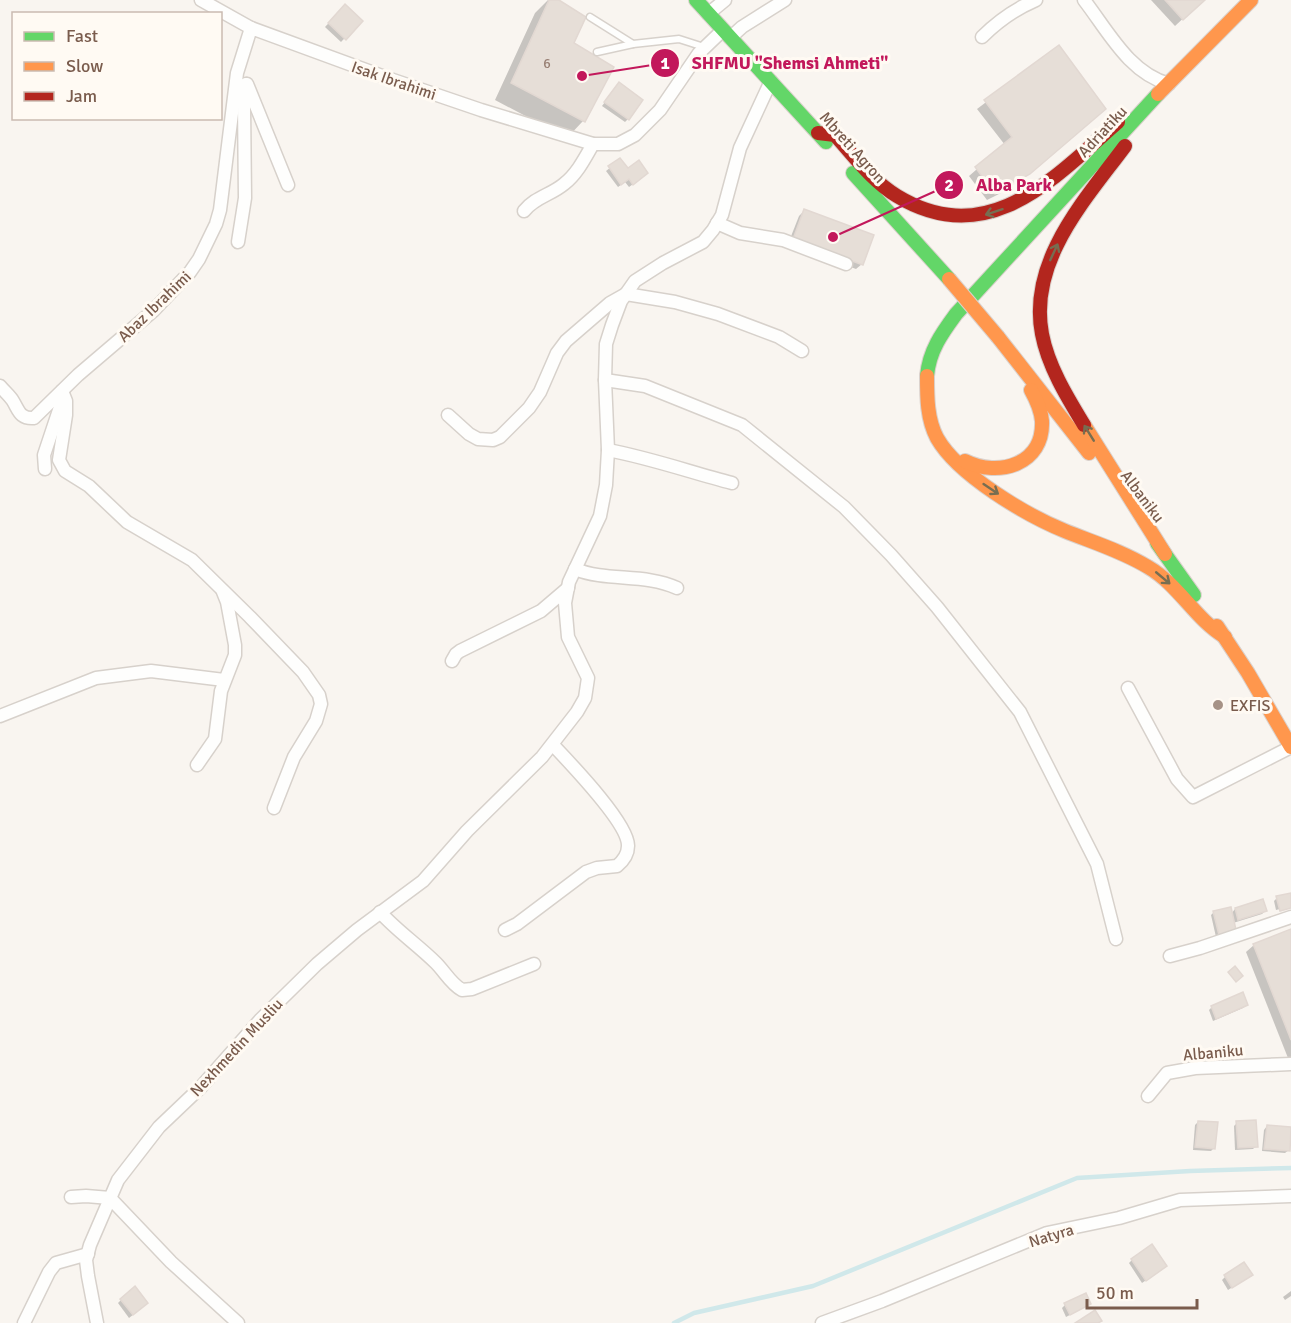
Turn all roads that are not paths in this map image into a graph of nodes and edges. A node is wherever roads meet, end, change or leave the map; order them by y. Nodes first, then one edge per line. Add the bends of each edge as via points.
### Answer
1 (201, 0) edge
2 (724, 0) edge
3 (785, 0) edge
4 (1036, 0) edge
5 (1084, 0) edge
6 (1251, 0) edge
7 (701, 4) edge
8 (590, 17) dead end
9 (251, 28) junction
10 (726, 34) junction
11 (982, 37) dead end
12 (633, 44) junction
13 (704, 47) junction
14 (597, 52) dead end
15 (241, 61) junction
16 (771, 81) junction
17 (246, 84) junction
18 (1164, 89) junction
19 (818, 134) junction
20 (593, 144) junction
21 (288, 185) dead end
22 (524, 211) dead end
23 (717, 223) junction
24 (238, 242) dead end
25 (846, 264) dead end
26 (949, 279) joint
27 (626, 294) junction
28 (998, 337) junction
29 (802, 351) dead end
30 (605, 380) junction
31 (0, 386) edge
32 (62, 391) junction
33 (929, 414) junction
34 (447, 415) dead end
35 (608, 450) junction
36 (45, 469) dead end
37 (732, 483) dead end
38 (1165, 554) junction
39 (575, 568) junction
40 (221, 588) junction
41 (568, 588) junction
42 (677, 588) dead end
43 (1225, 637) junction
44 (452, 661) dead end
45 (224, 680) junction
46 (1128, 688) dead end
47 (0, 716) edge
48 (553, 745) junction
49 (1291, 747) edge
50 (197, 765) dead end
51 (274, 808) dead end
52 (380, 912) junction
53 (1291, 917) edge
54 (505, 930) dead end
55 (1116, 939) dead end
56 (1170, 956) dead end
57 (534, 964) dead end
58 (1291, 1064) edge
59 (1148, 1096) dead end
60 (1291, 1196) edge
61 (71, 1197) dead end
62 (110, 1198) junction
63 (88, 1254) junction
64 (24, 1323) edge
65 (97, 1323) edge
66 (238, 1323) edge
67 (822, 1323) edge

1 - 9 street, Isak Ibrahimi
2 - 7 street, Mbreti Agron
3 - 10 street
4 - 11 street via 1007,15
5 - 18 street via 1132,63
6 - 18 main road, Adriatiku
7 - 10 main road, Mbreti Agron
8 - 12 lane
9 - 15 street, Abaz Ibrahimi
9 - 20 street, Isak Ibrahimi via 481,110
10 - 13 street, Isak Ibrahimi
10 - 16 main road, Mbreti Agron
12 - 13 lane via 680,39
12 - 14 lane
13 - 20 street, Isak Ibrahimi via 660,110 635,135 618,144
15 - 17 street, Abaz Ibrahimi
15 - 32 street, Abaz Ibrahimi via 220,210 199,259 153,311
16 - 19 main road, Mbreti Agron
16 - 23 street, Nexhmedin Musliu via 740,148
17 - 21 street, Abaz Ibrahimi
17 - 24 street, Abaz Ibrahimi via 246,190
18 -> 19 main road via 1144,100 1044,186 1001,211 980,216 942,216 920,208 880,182 835,135
18 - 33 main road, Adriatiku via 956,314 929,360
38 -> 18 main road via 1055,372 1043,339 1039,307 1043,278 1054,250
19 - 26 main road, Mbreti Agron
20 - 22 street via 563,186 537,199
23 - 25 street via 740,233 783,240
23 - 27 street, Nexhmedin Musliu via 703,242 663,262 635,281
26 - 28 main road, Albaniku, bridge
27 - 29 street via 718,314 779,337
27 - 30 street, Nexhmedin Musliu via 606,345
27 - 34 street, Nexhmedin Musliu via 566,340 540,392 500,437 478,439
28 - 33 main road via 1028,383 1040,411 1041,430 1037,445 1028,456 1008,469 972,466 949,445
28 - 38 main road, Albaniku
30 - 35 street, Nexhmedin Musliu
30 - 55 street via 645,387 742,425 844,507 891,555 1020,712 1097,864
31 - 32 street, Abaz Ibrahimi via 27,419 42,412
32 - 36 street via 44,455
32 - 40 street via 66,415 59,460 65,471 89,486 127,522 192,560
33 -> 43 main road via 943,449 968,473 1044,521 1137,560 1160,574 1211,630
35 - 37 street
35 - 39 street, Nexhmedin Musliu via 600,516
38 - 43 main road, Albaniku
39 - 41 street, Nexhmedin Musliu
39 - 42 street via 599,576 634,578
40 - 45 street via 235,645
40 - 51 street via 303,672 319,695 320,712 294,757
41 - 44 street via 541,611 460,651
41 - 48 street, Nexhmedin Musliu via 568,637 588,678 585,698
43 - 49 main road, Albaniku
45 - 47 street via 151,670 96,678
45 - 50 street via 215,739
46 - 49 street, Albaniku via 1177,779 1193,797
48 - 52 street, Nexhmedin Musliu via 423,881
48 - 54 street via 622,828 627,839 626,855 617,866 586,872
52 - 57 street via 462,990
52 - 62 street, Nexhmedin Musliu via 317,964 159,1127 118,1180
53 - 56 street
58 - 59 street, Albaniku via 1167,1073
60 - 67 street, Natyra via 1179,1200 1047,1233
61 - 62 street
62 - 63 street, Nexhmedin Musliu
62 - 66 street via 171,1262
63 - 64 street via 56,1263
63 - 65 street, Nexhmedin Musliu

